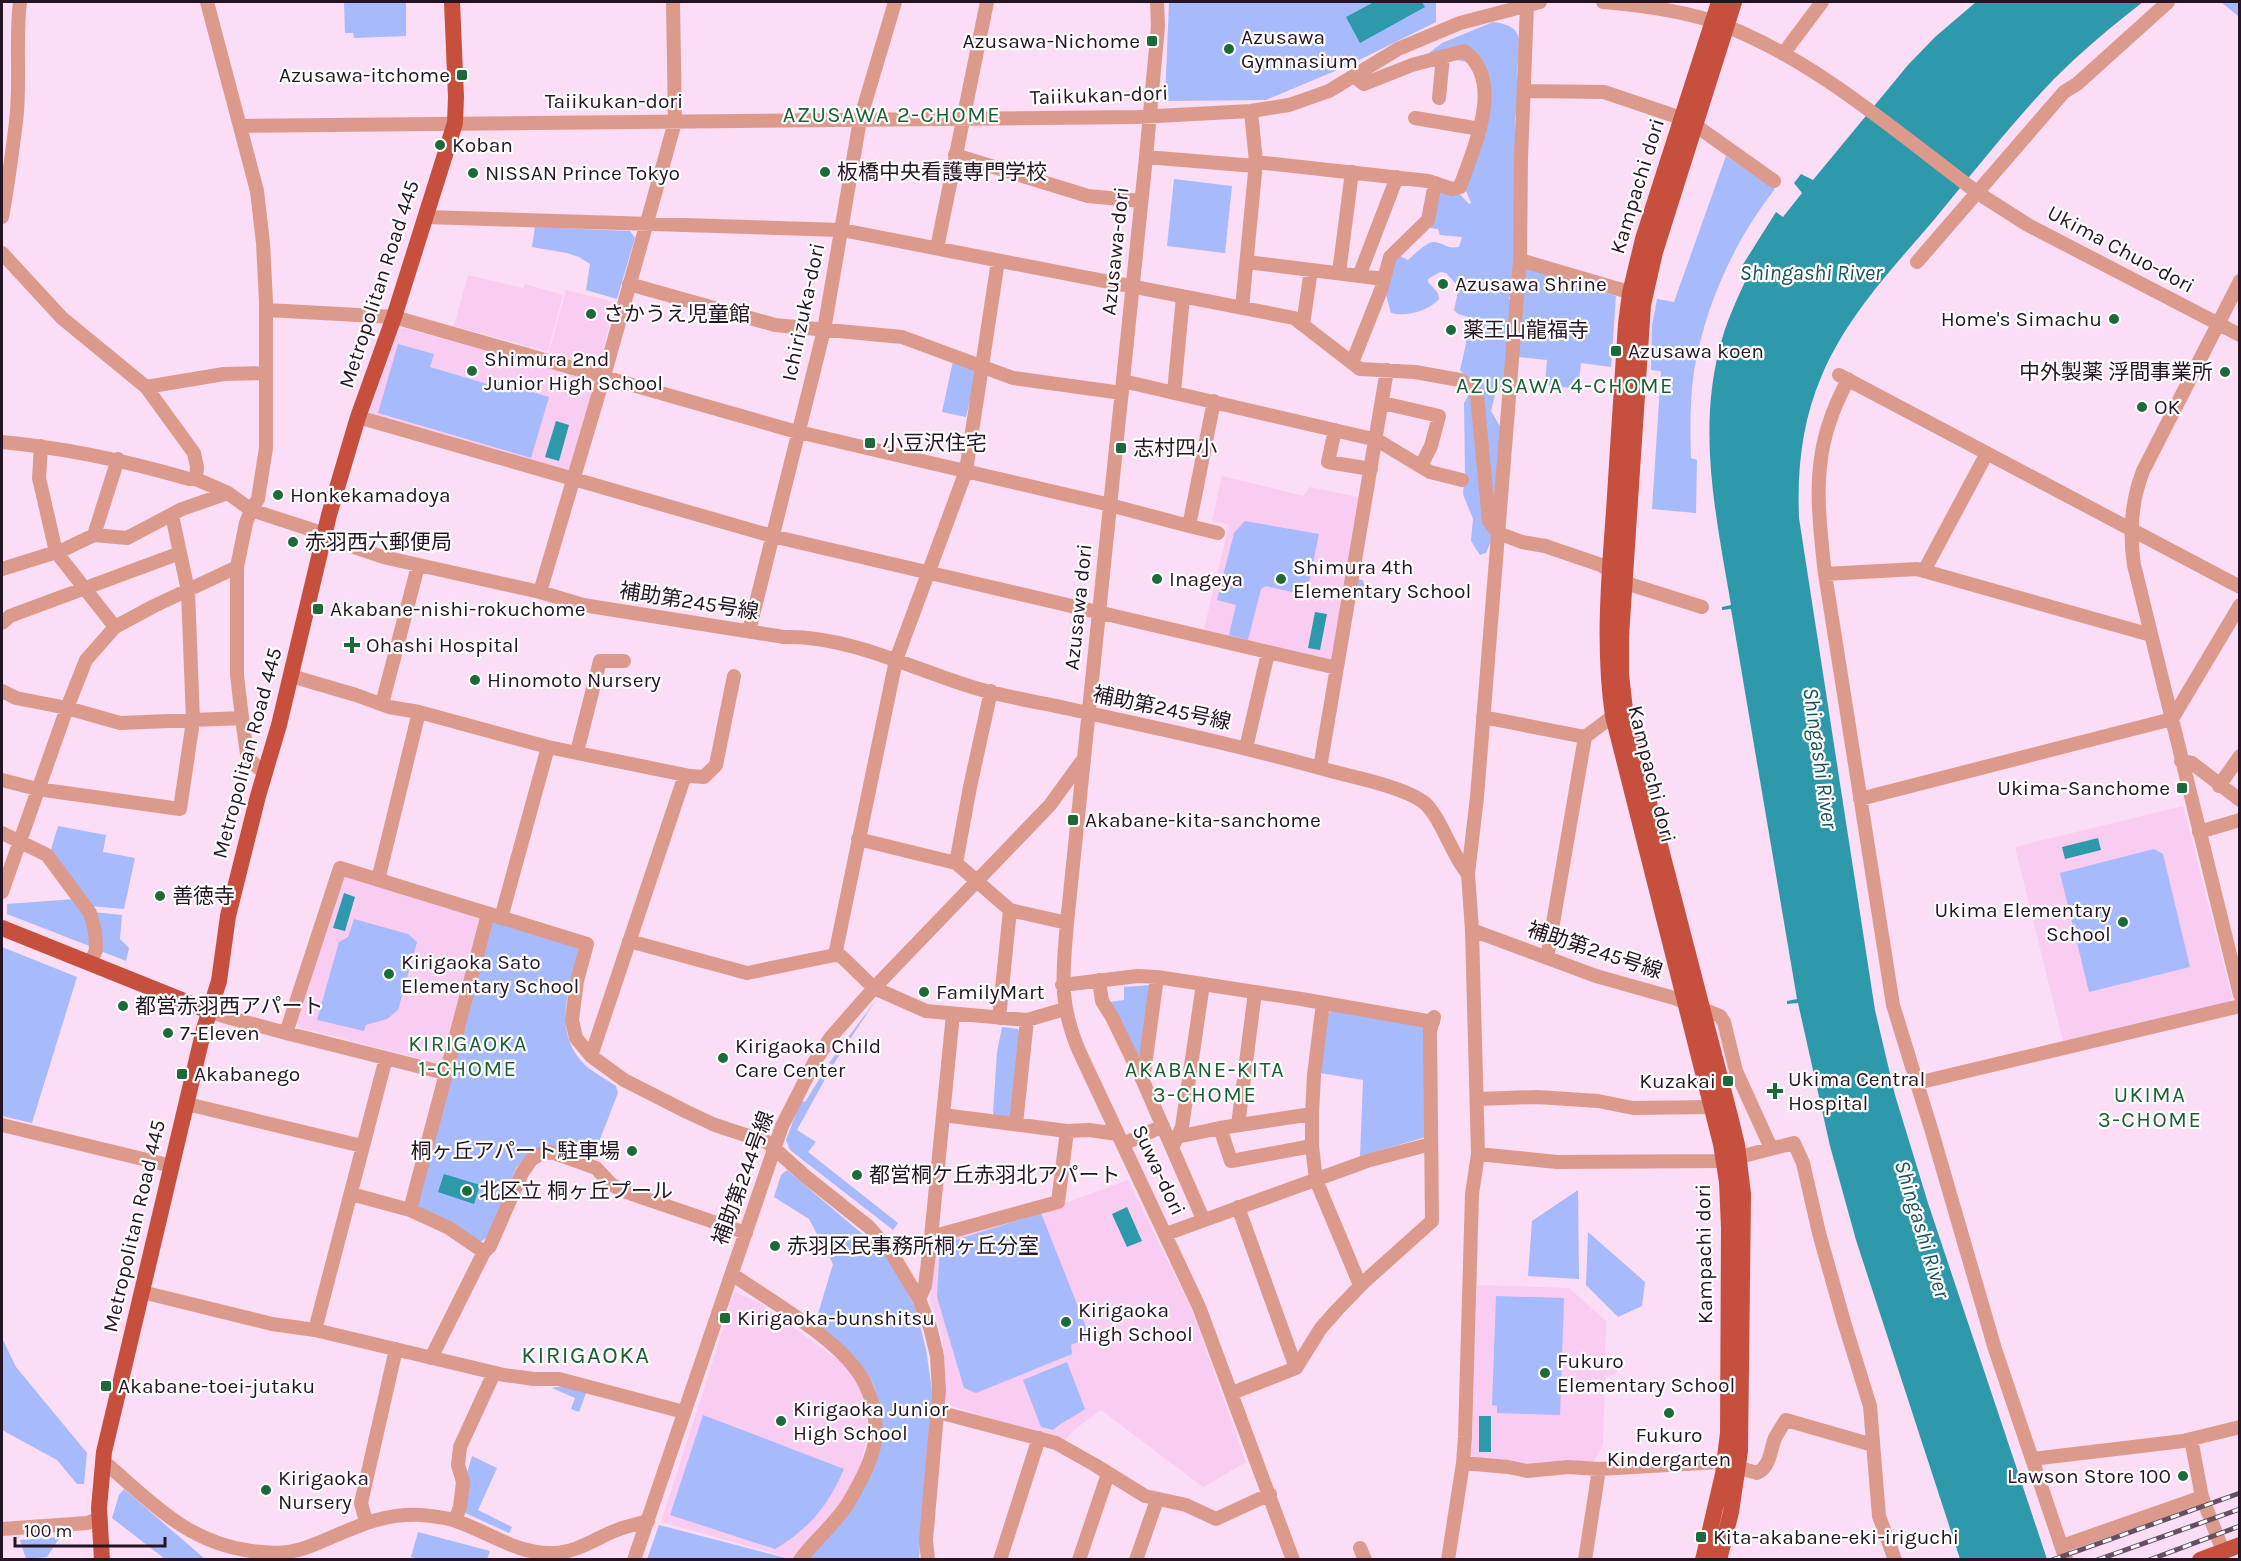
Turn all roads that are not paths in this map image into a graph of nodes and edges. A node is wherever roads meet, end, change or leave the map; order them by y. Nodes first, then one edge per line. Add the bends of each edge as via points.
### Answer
1 (20, 2) edge
2 (207, 2) edge
3 (452, 2) edge
4 (673, 2) edge
5 (895, 2) edge
6 (987, 2) edge
7 (1157, 2) edge
8 (1603, 2) edge
9 (1719, 2) edge
10 (1734, 2) edge
11 (1822, 2) edge
12 (2168, 2) edge
13 (1533, 3) edge
14 (1509, 6) edge
15 (1719, 24) junction
16 (1784, 54) junction
17 (1443, 56) junction
18 (1354, 76) junction
19 (1524, 91) junction
20 (1439, 98) dead end
21 (1251, 111) junction
22 (1149, 116) junction
23 (1415, 118) dead end
24 (963, 119) junction
25 (860, 120) junction
26 (1688, 121) junction
27 (675, 122) junction
28 (455, 123) junction
29 (241, 126) junction
30 (1480, 129) junction
31 (955, 155) junction
32 (1146, 157) junction
33 (1255, 164) junction
34 (1352, 172) junction
35 (1397, 177) junction
36 (1774, 181) dead end
37 (1435, 183) junction
38 (1141, 201) junction
39 (426, 217) junction
40 (2, 218) edge
41 (646, 225) junction
42 (842, 230) junction
43 (937, 248) junction
44 (2, 253) edge
45 (1520, 260) junction
46 (998, 261) junction
47 (1247, 262) junction
48 (1917, 262) dead end
49 (1311, 270) junction
50 (1340, 273) junction
51 (1359, 276) junction
52 (1384, 279) junction
53 (2240, 281) edge
54 (629, 284) junction
55 (1132, 287) junction
56 (1637, 294) junction
57 (1183, 297) junction
58 (1242, 308) junction
59 (267, 310) junction
60 (394, 317) junction
61 (1303, 324) junction
62 (2217, 324) junction
63 (824, 330) junction
64 (2240, 335) edge
65 (1352, 363) junction
66 (982, 366) junction
67 (1388, 370) junction
68 (266, 373) junction
69 (603, 376) junction
70 (146, 387) junction
71 (1122, 387) junction
72 (1174, 392) junction
73 (1214, 401) junction
74 (1383, 403) junction
75 (358, 417) junction
76 (1335, 430) junction
77 (798, 432) junction
78 (1377, 440) junction
79 (2, 442) edge
80 (41, 446) junction
81 (1987, 453) junction
82 (118, 459) junction
83 (1421, 466) junction
84 (1371, 470) junction
85 (966, 471) junction
86 (196, 479) junction
87 (573, 479) junction
88 (1462, 480) dead end
89 (228, 493) junction
90 (1110, 505) junction
91 (251, 510) junction
92 (172, 515) junction
93 (1189, 526) junction
94 (2131, 528) junction
95 (1218, 533) dead end
96 (1498, 533) junction
97 (325, 534) junction
98 (94, 535) junction
99 (772, 536) junction
100 (56, 552) junction
101 (180, 553) junction
102 (237, 567) junction
103 (418, 567) junction
104 (2, 569) edge
105 (1610, 571) junction
106 (1924, 571) junction
107 (929, 572) junction
108 (1826, 574) junction
109 (1624, 581) junction
110 (2240, 586) edge
111 (85, 588) junction
112 (188, 591) junction
113 (540, 592) junction
114 (2240, 605) edge
115 (1702, 607) dead end
116 (1099, 613) junction
117 (2, 623) edge
118 (115, 627) junction
119 (749, 631) junction
120 (2151, 635) junction
121 (1268, 653) junction
122 (896, 660) junction
123 (624, 661) dead end
124 (1337, 668) junction
125 (291, 676) junction
126 (734, 676) dead end
127 (2, 691) edge
128 (991, 691) junction
129 (382, 704) junction
130 (67, 708) junction
131 (419, 712) junction
132 (1089, 713) junction
133 (1613, 716) junction
134 (1484, 717) junction
135 (242, 718) junction
136 (2172, 719) junction
137 (193, 721) junction
138 (1585, 737) junction
139 (548, 747) junction
140 (1246, 748) junction
141 (577, 752) junction
142 (2240, 756) edge
143 (1083, 759) junction
144 (2181, 761) junction
145 (1320, 768) junction
146 (264, 773) junction
147 (685, 775) junction
148 (2, 780) edge
149 (2219, 786) junction
150 (37, 789) junction
151 (1860, 798) junction
152 (2240, 800) edge
153 (2240, 820) edge
154 (2199, 832) junction
155 (2, 833) edge
156 (858, 839) junction
157 (19, 841) junction
158 (956, 863) junction
159 (1468, 874) junction
160 (977, 879) junction
161 (378, 880) junction
162 (2, 892) edge
163 (1010, 910) junction
164 (495, 916) junction
165 (1067, 923) junction
166 (2, 927) edge
167 (1470, 932) junction
168 (629, 941) junction
169 (835, 955) junction
170 (1547, 958) junction
171 (90, 964) junction
172 (1156, 977) junction
173 (1100, 980) junction
174 (1203, 984) junction
175 (1062, 985) junction
176 (873, 988) junction
177 (1255, 992) junction
178 (2240, 995) edge
179 (1685, 1002) junction
180 (1323, 1003) junction
181 (2240, 1006) edge
182 (1065, 1009) junction
183 (1702, 1009) junction
184 (209, 1011) junction
185 (953, 1014) junction
186 (999, 1018) junction
187 (1027, 1020) junction
188 (286, 1033) junction
189 (591, 1056) junction
190 (386, 1058) junction
191 (445, 1073) junction
192 (1143, 1081) junction
193 (1917, 1083) junction
194 (1477, 1099) junction
195 (187, 1104) junction
196 (1711, 1107) junction
197 (1312, 1114) junction
198 (943, 1115) junction
199 (1016, 1124) junction
200 (2, 1125) edge
201 (1238, 1125) junction
202 (1220, 1128) junction
203 (1066, 1131) junction
204 (1171, 1137) junction
205 (1121, 1139) junction
206 (1431, 1144) junction
207 (363, 1146) junction
208 (1312, 1146) junction
209 (1771, 1148) junction
210 (775, 1150) junction
211 (1478, 1154) junction
212 (1731, 1159) junction
213 (172, 1166) junction
214 (1316, 1180) junction
215 (351, 1194) junction
216 (1238, 1207) junction
217 (410, 1210) junction
218 (1203, 1219) junction
219 (746, 1233) junction
220 (1166, 1234) junction
221 (931, 1237) junction
222 (484, 1252) junction
223 (732, 1274) junction
224 (1360, 1285) junction
225 (142, 1292) junction
226 (919, 1299) junction
227 (315, 1330) junction
228 (396, 1349) junction
229 (431, 1358) junction
230 (1296, 1368) junction
231 (494, 1373) junction
232 (1232, 1393) junction
233 (684, 1412) junction
234 (938, 1412) junction
235 (2240, 1428) edge
236 (1039, 1438) junction
237 (2191, 1439) junction
238 (1873, 1445) junction
239 (2032, 1459) junction
240 (103, 1461) junction
241 (1463, 1463) junction
242 (1732, 1465) junction
243 (1599, 1469) junction
244 (1108, 1474) junction
245 (1270, 1494) junction
246 (2202, 1497) junction
247 (1156, 1500) junction
248 (99, 1519) junction
249 (455, 1520) junction
250 (648, 1521) junction
251 (366, 1522) junction
252 (2, 1529) edge
253 (2231, 1548) edge
254 (2064, 1553) edge
255 (803, 1556) edge
256 (291, 1557) edge
257 (102, 1560) edge
258 (634, 1560) edge
259 (928, 1560) edge
260 (1000, 1560) edge
261 (1079, 1560) edge
262 (1136, 1560) edge
263 (1293, 1560) edge
264 (1448, 1560) edge
265 (1585, 1560) edge
266 (1703, 1560) edge
267 (1719, 1560) edge
268 (1895, 1560) edge
269 (2200, 1560) edge

1 - 40 street via 16,121
2 - 29 street
3 - 28 main road, Metropolitan Road 445
4 - 27 street
5 - 25 street, Ichirizuka-dori
6 - 24 street
7 - 22 street, Azusawa-dori
8 - 15 street via 1648,6
9 - 15 main road, Kampachi dori
10 - 15 main road, Kampachi dori
11 - 16 street
12 - 48 street via 2064,92
13 - 14 street, Taiikukan-dori
13 - 19 street
14 - 18 street, Taiikukan-dori via 1398,49
15 - 16 street, Ukima Chuo-dori
15 - 26 main road, Kampachi dori
16 - 62 street, Ukima Chuo-dori, bridge via 2028,225
17 - 18 street via 1364,84
17 - 20 street
17 - 30 street via 1464,51 1475,59 1484,81
18 - 21 street, Taiikukan-dori via 1329,91 1289,105
19 - 26 street via 1604,92
19 - 45 street
21 - 22 street, Taiikukan-dori
21 - 33 street
22 - 24 street, Taiikukan-dori
22 - 32 street, Azusawa-dori
23 - 30 street
24 - 25 street, Taiikukan-dori
24 - 31 street
25 - 27 street, Taiikukan-dori
25 - 42 street, Ichirizuka-dori
26 - 36 street
26 - 56 main road, Kampachi dori via 1643,239
27 - 28 street, Taiikukan-dori
27 - 41 street
28 - 29 street, Taiikukan-dori
28 - 39 main road, Metropolitan Road 445
29 - 59 street via 260,207
30 - 37 street via 1460,187 1452,189
31 - 38 street via 1088,196
31 - 43 street
32 - 33 street
32 - 38 street, Azusawa-dori
33 - 34 street
33 - 47 street
34 - 35 street
34 - 50 street
35 - 37 street
35 - 51 street
37 - 52 street via 1428,220 1390,257
38 - 55 street, Azusawa-dori
39 - 41 street
39 - 60 main road, Metropolitan Road 445
41 - 42 street
41 - 54 street
42 - 43 street
42 - 63 street, Ichirizuka-dori
43 - 46 street
44 - 70 street via 62,318
45 - 56 street
45 - 96 street
46 - 55 street
46 - 66 street
47 - 49 street
47 - 58 street
49 - 50 street
49 - 61 street
50 - 51 street
51 - 52 street
52 - 65 street
53 - 62 street
54 - 63 street via 775,325
54 - 69 street
55 - 57 street
55 - 71 street, Azusawa-dori
56 - 105 main road, Kampachi dori via 1626,324
56 - 109 main road, Kampachi dori
57 - 58 street
57 - 72 street
58 - 61 street via 1294,318
59 - 60 street
59 - 68 street
60 - 69 street
60 - 75 main road, Metropolitan Road 445
61 - 65 street
62 - 64 street, Ukima Chuo-dori
62 - 94 street via 2143,471 2133,503
63 - 66 street via 902,337
63 - 77 street, Ichirizuka-dori
65 - 67 street via 1360,369
66 - 71 street via 1013,378
66 - 85 street
67 - 74 street
67 - 96 street via 1460,380 1478,396 1489,521
68 - 70 street via 224,374
68 - 91 street via 266,448 258,499
69 - 77 street
69 - 87 street
70 - 86 street via 194,453
71 - 72 street
71 - 90 street, Azusawa-dori
72 - 73 street
73 - 76 street
73 - 93 street
74 - 78 street
74 - 83 street via 1439,416
75 - 87 street
75 - 97 main road, Metropolitan Road 445
76 - 78 street
76 - 84 street via 1328,462
77 - 85 street
77 - 99 street, Ichirizuka-dori
78 - 83 street
78 - 84 street
79 - 80 street, 補助第245号線
80 - 82 street, 補助第245号線
80 - 100 street via 39,478
81 - 94 street
81 - 106 street
81 - 108 street via 1843,377 1822,453 1818,489
82 - 86 street, 補助第245号線
82 - 98 street
83 - 88 street
84 - 124 street
85 - 90 street
85 - 107 street
86 - 89 street, 補助第245号線
87 - 99 street
87 - 113 street
89 - 91 street, 補助第245号線
89 - 92 street
90 - 93 street
90 - 116 street, Azusawa dori
91 - 97 street, 補助第245号線
91 - 102 street
92 - 98 street via 127,538
92 - 101 street
93 - 95 street
94 - 110 street
94 - 120 street via 2134,565
96 - 105 street
96 - 134 street
97 - 103 street, 補助第245号線 via 383,558
97 - 125 main road, Metropolitan Road 445
98 - 100 street
99 - 107 street
99 - 119 street, Ichirizuka-dori
100 - 104 street
100 - 111 street
101 - 111 street
101 - 112 street
102 - 112 street
102 - 135 street via 237,675
103 - 113 street, 補助第245号線
103 - 129 street
105 - 109 street
105 - 133 main road, Kampachi dori via 1608,679
106 - 108 street
106 - 120 street
107 - 116 street
107 - 122 street
108 - 151 street
109 - 115 street
109 - 183 main road, Kampachi dori via 1621,674 1625,710
111 - 117 street via 10,616
111 - 118 street
112 - 118 street
112 - 137 street
113 - 119 street, 補助第245号線 via 583,605
114 - 136 street
116 - 121 street
116 - 132 street, Azusawa dori
118 - 130 street via 86,660
119 - 122 street, 補助第245号線 via 804,636
120 - 136 street
121 - 124 street
121 - 140 street
122 - 128 street, 補助第245号線
122 - 156 street
123 - 141 street via 600,661
124 - 145 street
125 - 129 street
125 - 146 main road, Metropolitan Road 445
126 - 147 street via 716,765 704,777
127 - 130 street via 16,698
128 - 132 street, 補助第245号線
128 - 158 street
129 - 131 street
130 - 137 street via 120,723
130 - 150 street
131 - 139 street
131 - 161 street
132 - 140 street, 補助第245号線
132 - 143 street, Suwa-dori
133 - 138 street
133 - 179 main road, Kampachi dori
134 - 138 street
134 - 159 street
135 - 137 street
135 - 146 street via 247,754
136 - 144 street
136 - 151 street
137 - 150 street via 180,809
138 - 170 street
139 - 141 street
139 - 164 street
140 - 145 street, 補助第245号線
141 - 147 street
142 - 149 street
143 - 160 street, 補助第244号線 via 1050,805
143 - 165 street, Suwa-dori
144 - 149 street via 2192,763
144 - 154 street
145 - 159 street, 補助第245号線 via 1424,802
146 - 184 main road, Metropolitan Road 445 via 228,915 219,981
147 - 168 street
148 - 150 street
149 - 152 street
150 - 157 street
151 - 193 street via 1893,1005
153 - 154 street
154 - 178 street
155 - 157 street
156 - 158 street
156 - 169 street
157 - 162 street
157 - 171 street via 47,855 90,914 96,950
158 - 160 street
159 - 167 street, 補助第245号線
160 - 163 street
160 - 176 street, 補助第244号線
161 - 164 street
161 - 188 street via 340,868
163 - 165 street
163 - 186 street
164 - 189 street via 586,944 572,1020 576,1038
164 - 191 street
165 - 175 street, Suwa-dori
166 - 171 main road
167 - 170 street, 補助第245号線
167 - 194 street
168 - 169 street via 747,973
168 - 189 street
169 - 176 street via 841,956
170 - 179 street, 補助第245号線
171 - 184 main road
172 - 173 street
172 - 174 street
172 - 192 street
173 - 175 street
173 - 192 street via 1102,1001
174 - 177 street
174 - 204 street via 1182,1127
175 - 182 street, Suwa-dori
176 - 185 street via 926,1011
176 - 210 street, 補助第244号線 via 815,1061 782,1126
177 - 180 street
177 - 201 street
179 - 183 street, 補助第245号線
179 - 196 main road, Kampachi dori
180 - 197 street
180 - 206 street via 1434,1020 1430,1032
181 - 193 street
182 - 187 street
182 - 205 street, Suwa-dori via 1076,1043
183 - 209 street, 補助第245号線 via 1723,1018 1736,1071
183 - 212 main road, Kampachi dori
184 - 188 street
184 - 195 main road, Metropolitan Road 445
185 - 186 street
185 - 198 street
186 - 187 street
187 - 199 street
188 - 190 street
189 - 210 street via 624,1080 715,1125 767,1142
190 - 191 street
190 - 207 street
191 - 217 street
192 - 204 street
193 - 239 street via 1995,1349
194 - 196 street via 1537,1097 1633,1108
194 - 211 street
195 - 207 street
195 - 213 main road, Metropolitan Road 445
196 - 212 main road, Kampachi dori
197 - 201 street
197 - 208 street
198 - 199 street
198 - 221 street
199 - 203 street
200 - 213 street
201 - 202 street
202 - 204 street
202 - 208 street via 1231,1161
203 - 205 street via 1089,1130
203 - 221 street via 1058,1202
204 - 205 street
204 - 218 street
205 - 220 street, Suwa-dori
206 - 214 street
206 - 224 street via 1432,1221
207 - 215 street
208 - 214 street
209 - 212 street
209 - 238 street via 1794,1143 1803,1163 1819,1233 1870,1406
210 - 219 street, 補助第244号線
210 - 226 street via 869,1227 891,1252
211 - 212 street via 1557,1162
211 - 241 street via 1472,1194
212 - 242 main road, Kampachi dori via 1727,1182 1728,1433
213 - 225 main road, Metropolitan Road 445
214 - 216 street
214 - 224 street
215 - 217 street
215 - 227 street
216 - 218 street
216 - 230 street
217 - 222 street via 448,1228
218 - 220 street
219 - 222 street via 623,1191 596,1168 551,1152 535,1157 526,1166
219 - 223 street, 補助第244号線
220 - 232 street, Suwa-dori
221 - 226 street via 925,1286
222 - 229 street
223 - 233 street, 補助第244号線
223 - 255 street via 835,1347 856,1369 875,1410 875,1441 849,1502
224 - 230 street via 1321,1328
225 - 227 street via 272,1324
225 - 240 main road, Metropolitan Road 445
226 - 234 street via 937,1356
227 - 228 street
228 - 229 street
228 - 251 street via 361,1503
229 - 231 street
230 - 232 street
231 - 233 street via 559,1379
231 - 249 street via 460,1447 458,1465 463,1482
232 - 245 street, Suwa-dori
233 - 250 street, 補助第244号線
234 - 236 street
234 - 259 street via 926,1540
235 - 237 street
236 - 244 street via 1056,1443
236 - 260 street
237 - 239 street
237 - 246 street
238 - 242 street via 1786,1420 1762,1471
238 - 268 street via 1879,1516
239 - 254 street
240 - 248 main road, Metropolitan Road 445
240 - 256 street via 200,1537 237,1549
241 - 243 street via 1527,1471
241 - 264 street
242 - 243 street
242 - 266 main road, Kampachi dori
242 - 267 main road, Kampachi dori via 1731,1512
243 - 265 street
244 - 247 street
244 - 261 street
245 - 247 street via 1216,1519 1186,1505
245 - 263 street, Suwa-dori
246 - 253 street
246 - 254 street
247 - 262 street
248 - 252 street
248 - 257 main road, Metropolitan Road 445
249 - 250 street via 531,1552 554,1553 573,1551 617,1530
249 - 251 street via 406,1515
250 - 258 street, 補助第244号線
251 - 256 street
253 - 269 main road

